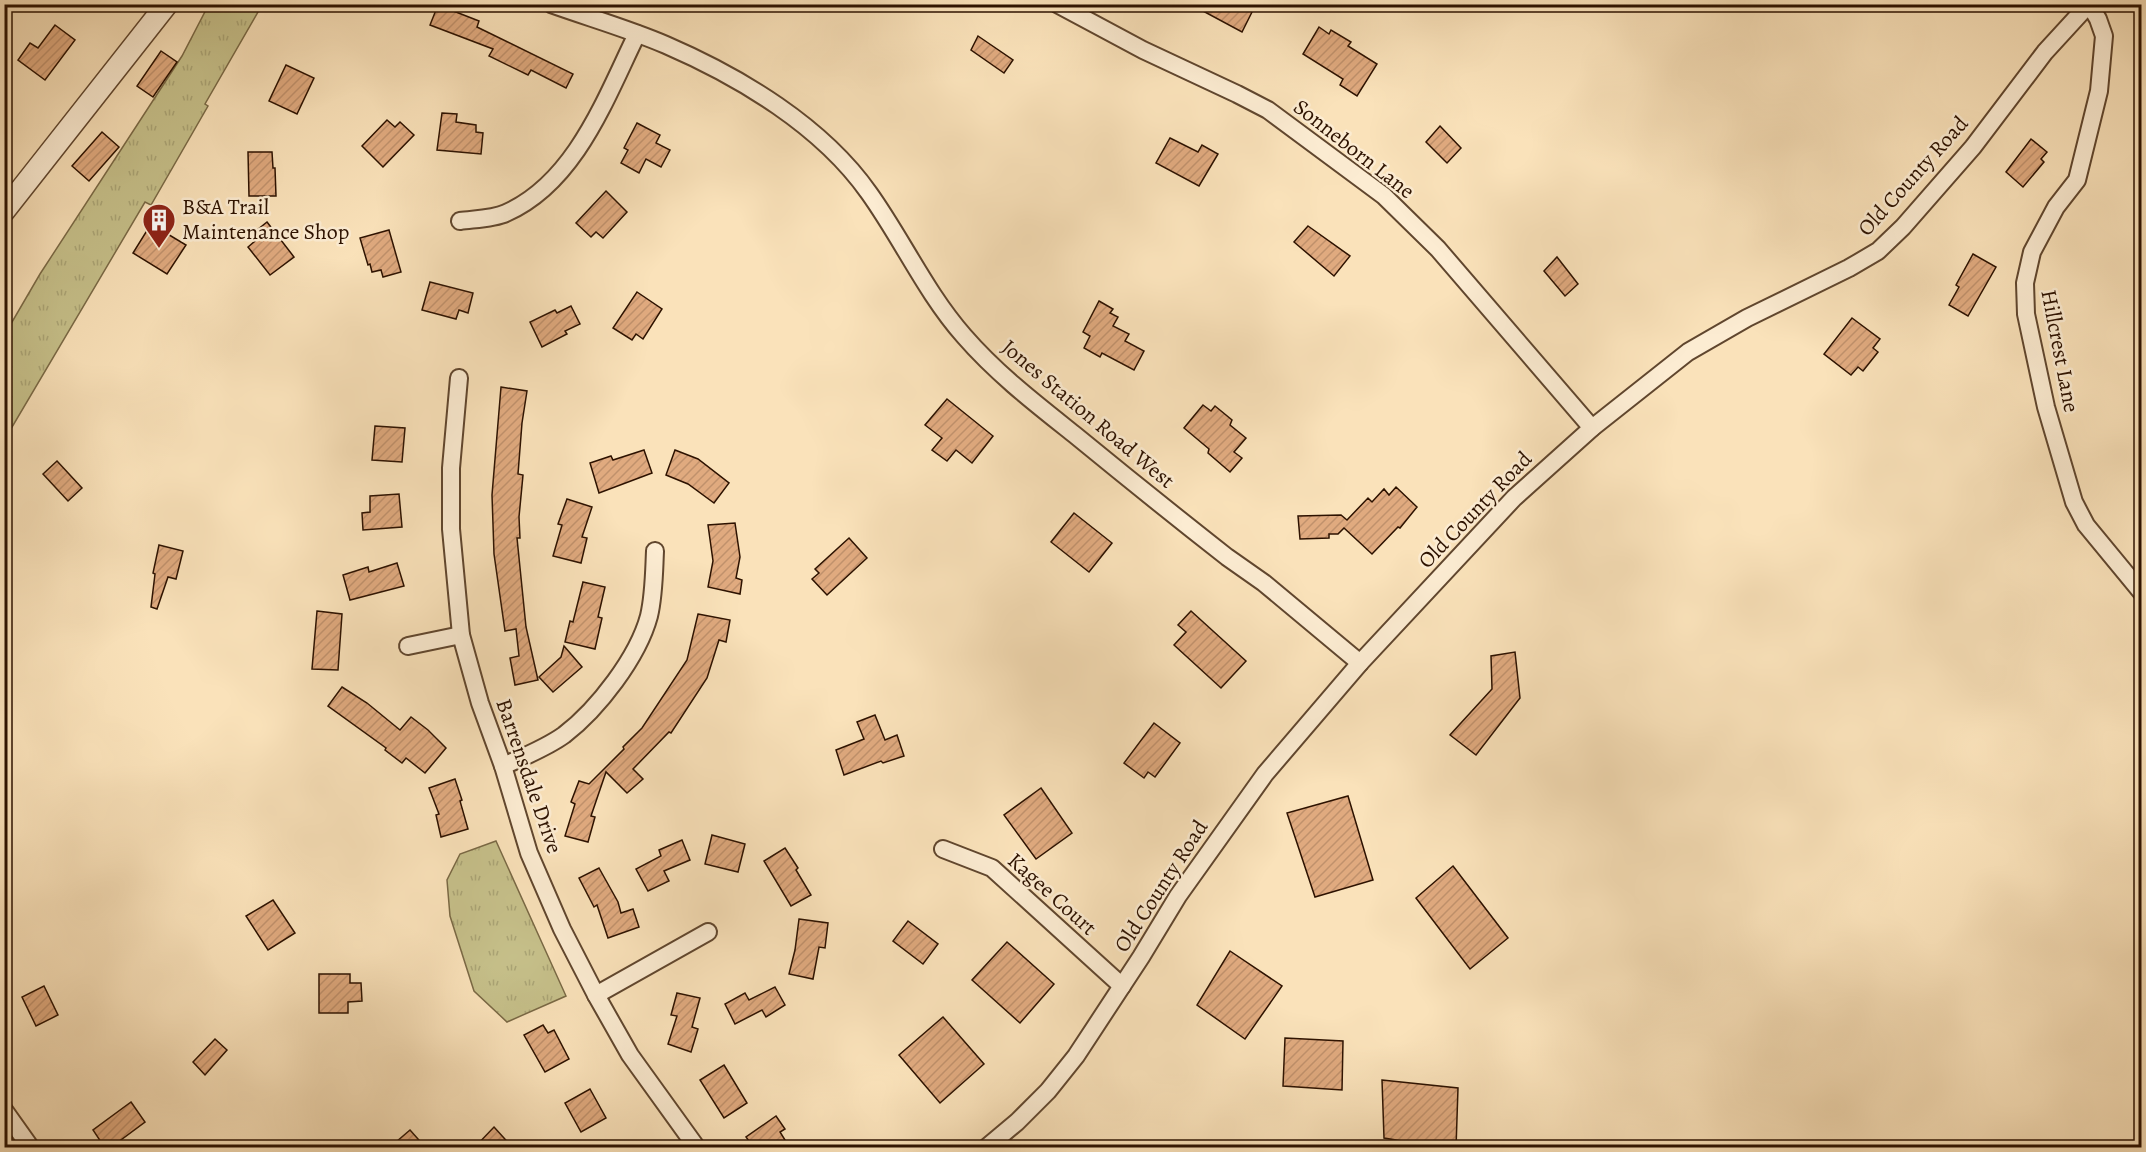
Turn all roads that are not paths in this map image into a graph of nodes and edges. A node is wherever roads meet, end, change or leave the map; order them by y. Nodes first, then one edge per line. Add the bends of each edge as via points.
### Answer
1 (167, 4) edge
2 (551, 4) edge
3 (1057, 4) edge
4 (2089, 4) edge
5 (637, 34) junction
6 (4, 211) edge
7 (460, 220) dead end
8 (459, 378) dead end
9 (1592, 428) junction
10 (655, 551) dead end
11 (2142, 593) edge
12 (460, 635) junction
13 (408, 646) dead end
14 (1360, 663) junction
15 (502, 766) junction
16 (943, 849) dead end
17 (708, 932) dead end
18 (1122, 986) junction
19 (596, 995) junction
20 (4, 1110) edge
21 (31, 1148) edge
22 (697, 1148) edge
23 (986, 1148) edge

1 - 6 street
2 - 5 street, Jones Station Road West
3 - 9 street, Sonneborn Lane via 1268,110 1384,196 1438,249
4 - 9 street, Old County Road via 2045,52 1972,147 1878,251 1688,352
4 - 11 street, Hillcrest Lane via 2104,36 2099,92 2077,180 2056,207 2032,252 2025,283 2026,314 2046,407 2074,502 2086,525
5 - 7 street via 606,102 575,155 520,206 504,215
5 - 14 street, Jones Station Road West via 696,59 753,91 825,143 869,193 963,335 1003,377
8 - 12 street, Barrensdale Drive via 451,477
9 - 14 street, Old County Road via 1514,498
10 - 15 street via 648,617 624,669 564,735
12 - 13 street
12 - 15 street, Barrensdale Drive
14 - 18 street, Old County Road via 1222,831
15 - 19 street, Barrensdale Drive via 529,853
16 - 18 street, Kagee Court via 992,868
17 - 19 street
18 - 23 street, Old County Road via 1048,1091
19 - 22 street, Barrensdale Drive via 630,1055
20 - 21 street

